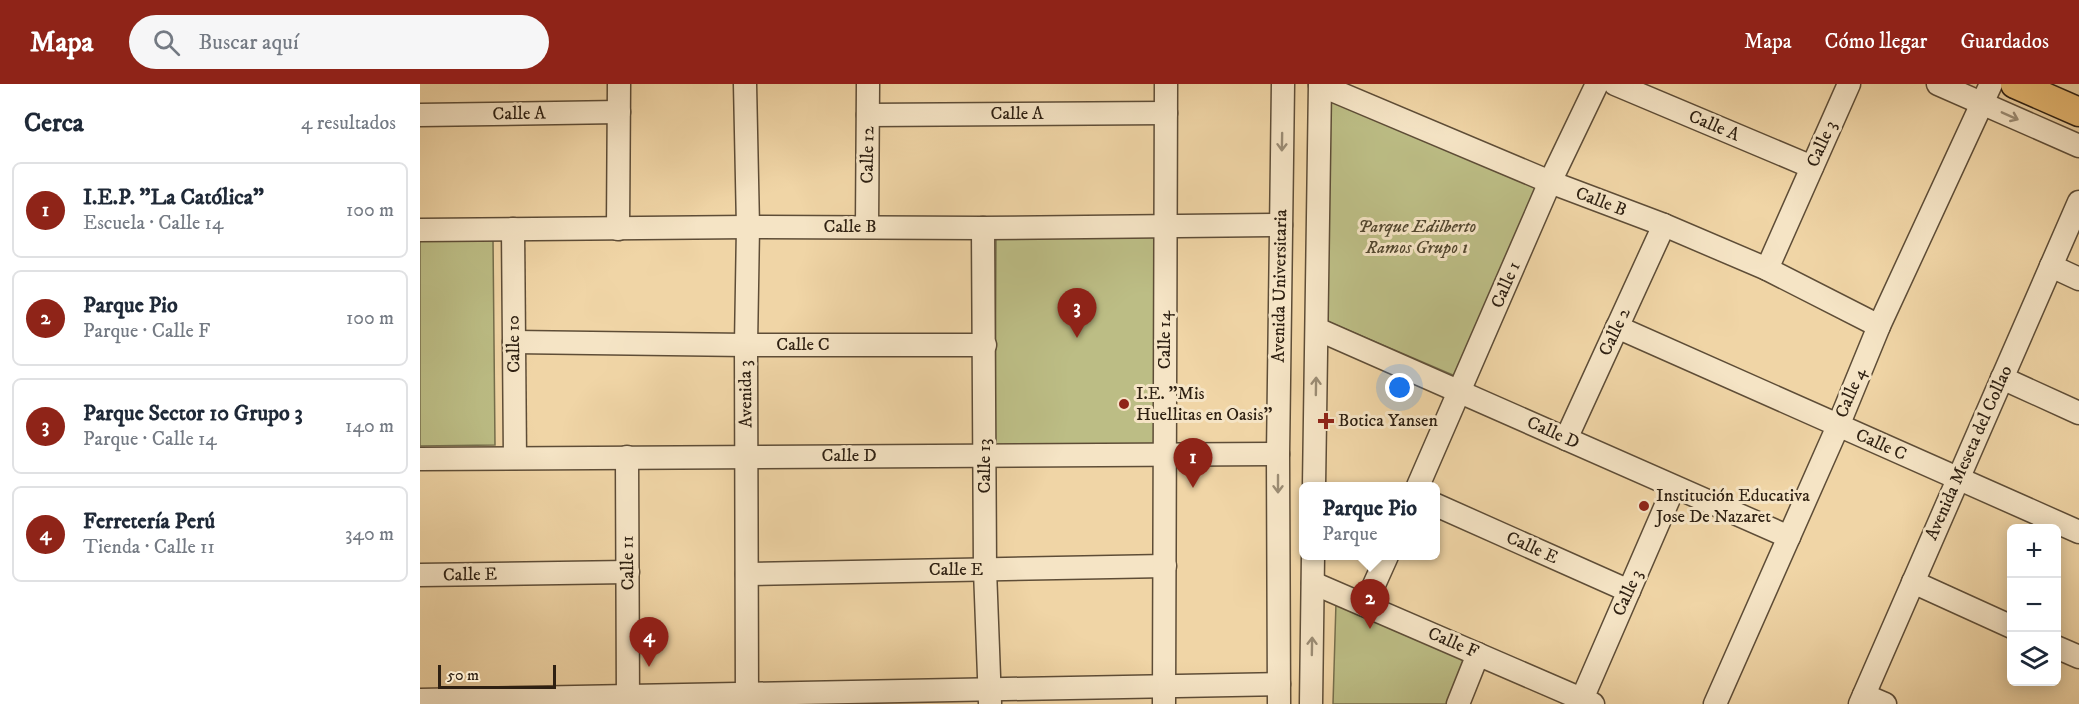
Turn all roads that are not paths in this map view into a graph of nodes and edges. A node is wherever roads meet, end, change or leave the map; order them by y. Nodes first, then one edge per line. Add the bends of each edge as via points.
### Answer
1 (619, 84) edge
2 (745, 84) edge
3 (868, 84) edge
4 (1166, 84) edge
5 (1283, 84) edge
6 (1320, 84) edge
7 (1597, 84) edge
8 (1615, 84) edge
9 (1849, 84) edge
10 (1938, 84) edge
11 (2015, 84) edge
12 (1987, 94) edge
13 (619, 112) junction
14 (2079, 112) edge
15 (1166, 113) junction
16 (420, 115) edge
17 (868, 115) junction
18 (2079, 146) edge
19 (1812, 167) junction
20 (1550, 182) junction
21 (2079, 202) edge
22 (1166, 225) junction
23 (1281, 225) junction
24 (1664, 225) junction
25 (748, 226) junction
26 (867, 226) junction
27 (983, 228) junction
28 (513, 229) junction
29 (618, 229) junction
30 (420, 230) edge
31 (2051, 266) junction
32 (1767, 269) junction
33 (2079, 279) edge
34 (1879, 326) junction
35 (1617, 327) junction
36 (1317, 328) junction
37 (514, 342) junction
38 (746, 345) junction
39 (984, 345) junction
40 (2002, 378) junction
41 (1460, 392) junction
42 (2079, 413) edge
43 (1838, 426) junction
44 (1566, 439) junction
45 (1278, 453) junction
46 (1165, 454) junction
47 (986, 456) junction
48 (747, 457) junction
49 (515, 458) junction
50 (627, 458) junction
51 (420, 459) edge
52 (1958, 479) junction
53 (1314, 482) edge
54 (1420, 482) edge
55 (1674, 487) junction
56 (1440, 507) edge
57 (2079, 532) edge
58 (1789, 537) junction
59 (1313, 560) edge
60 (1385, 560) edge
61 (1165, 566) junction
62 (985, 570) junction
63 (628, 572) junction
64 (747, 574) junction
65 (420, 575) edge
66 (1913, 582) junction
67 (1313, 583) junction
68 (1629, 591) junction
69 (1365, 605) junction
70 (2007, 625) edge
71 (2061, 649) edge
72 (1478, 654) junction
73 (2079, 657) edge
74 (1279, 694) edge
75 (1164, 695) edge
76 (990, 697) edge
77 (866, 698) edge
78 (746, 699) edge
79 (1862, 699) edge
80 (420, 700) edge
81 (628, 700) edge
82 (1588, 701) edge
83 (1311, 704) edge
84 (1458, 704) edge
85 (1715, 704) edge
86 (1885, 704) edge

1 - 13 street
2 - 25 street, Avenida 3
3 - 17 street, Calle 12
4 - 15 street, Calle 14
5 -> 23 street, Avenida Universitaria
6 - 20 street, Calle B
6 - 36 street, Avenida Universitaria
7 - 20 street, Calle 1
8 - 19 street, Calle A
9 - 19 street, Calle 3
10 - 12 street
11 - 14 main road
12 -> 18 street
12 - 34 street, Calle 4
13 - 16 street, Calle A
13 - 29 street
15 - 17 street, Calle A
15 - 22 street, Calle 14
17 - 26 street, Calle 12
19 - 32 street, Calle 3
20 - 24 street, Calle B
20 - 41 street, Calle 1
21 - 31 street, Avenida Meseta del Collao
22 - 23 street, Calle B
22 - 27 street, Calle B
22 - 46 street, Calle 14
23 - 45 street, Avenida Universitaria
24 - 32 street, Calle B
24 - 35 street, Calle 2
25 - 26 street, Calle B
25 - 29 street, Calle B
25 - 38 street, Avenida 3
26 - 27 street, Calle B
27 - 39 street, Calle 13
28 - 29 street, Calle B
28 - 30 street, Calle B
28 - 37 street, Calle 10
31 - 33 street
31 - 40 street, Avenida Meseta del Collao
32 - 34 street, Calle B
34 - 43 street, Calle 4
35 - 43 street, Calle C
35 - 44 street, Calle 2
36 - 41 street, Calle D
53 -> 36 street, Avenida Universitaria
37 - 38 street, Calle C
37 - 49 street, Calle 10
38 - 39 street, Calle C
38 - 48 street, Avenida 3
39 - 47 street, Calle 13
40 - 42 street
40 - 52 street, Avenida Meseta del Collao
41 - 44 street, Calle D
41 - 54 street, Calle 1
43 - 52 street, Calle C
43 - 58 street, Calle 4
44 - 55 street, Calle D
45 - 46 street, Calle D
45 -> 74 street, Avenida Universitaria
46 - 47 street, Calle D
46 - 61 street, Calle 14
47 - 48 street, Calle D
47 - 62 street, Calle 13
48 - 50 street, Calle D
48 - 64 street, Avenida 3
49 - 50 street, Calle D
49 - 51 street, Calle D
50 - 63 street, Calle 11
52 - 57 street, Calle C
52 - 66 street, Avenida Meseta del Collao
55 - 58 street, Calle D
55 - 68 street, Calle 3
56 - 68 street, Calle E
58 - 85 street, Calle 4
59 - 67 street
60 - 69 street
61 - 62 street, Calle E
61 - 75 street, Calle 14
62 - 64 street, Calle E
62 - 76 street, Calle 13
63 - 65 street, Calle E
63 - 81 street, Calle 11
64 - 78 street, Avenida 3
66 - 70 street
66 - 79 street, Avenida Meseta del Collao
67 - 69 street, Calle F
83 -> 67 street
68 - 82 street, Calle 3
69 - 72 street, Calle F
71 - 73 street
72 - 82 street, Calle F
72 - 84 street
74 - 75 street
75 - 76 street
76 - 77 street
77 - 78 street
78 - 81 street
79 - 86 street
80 - 81 street

